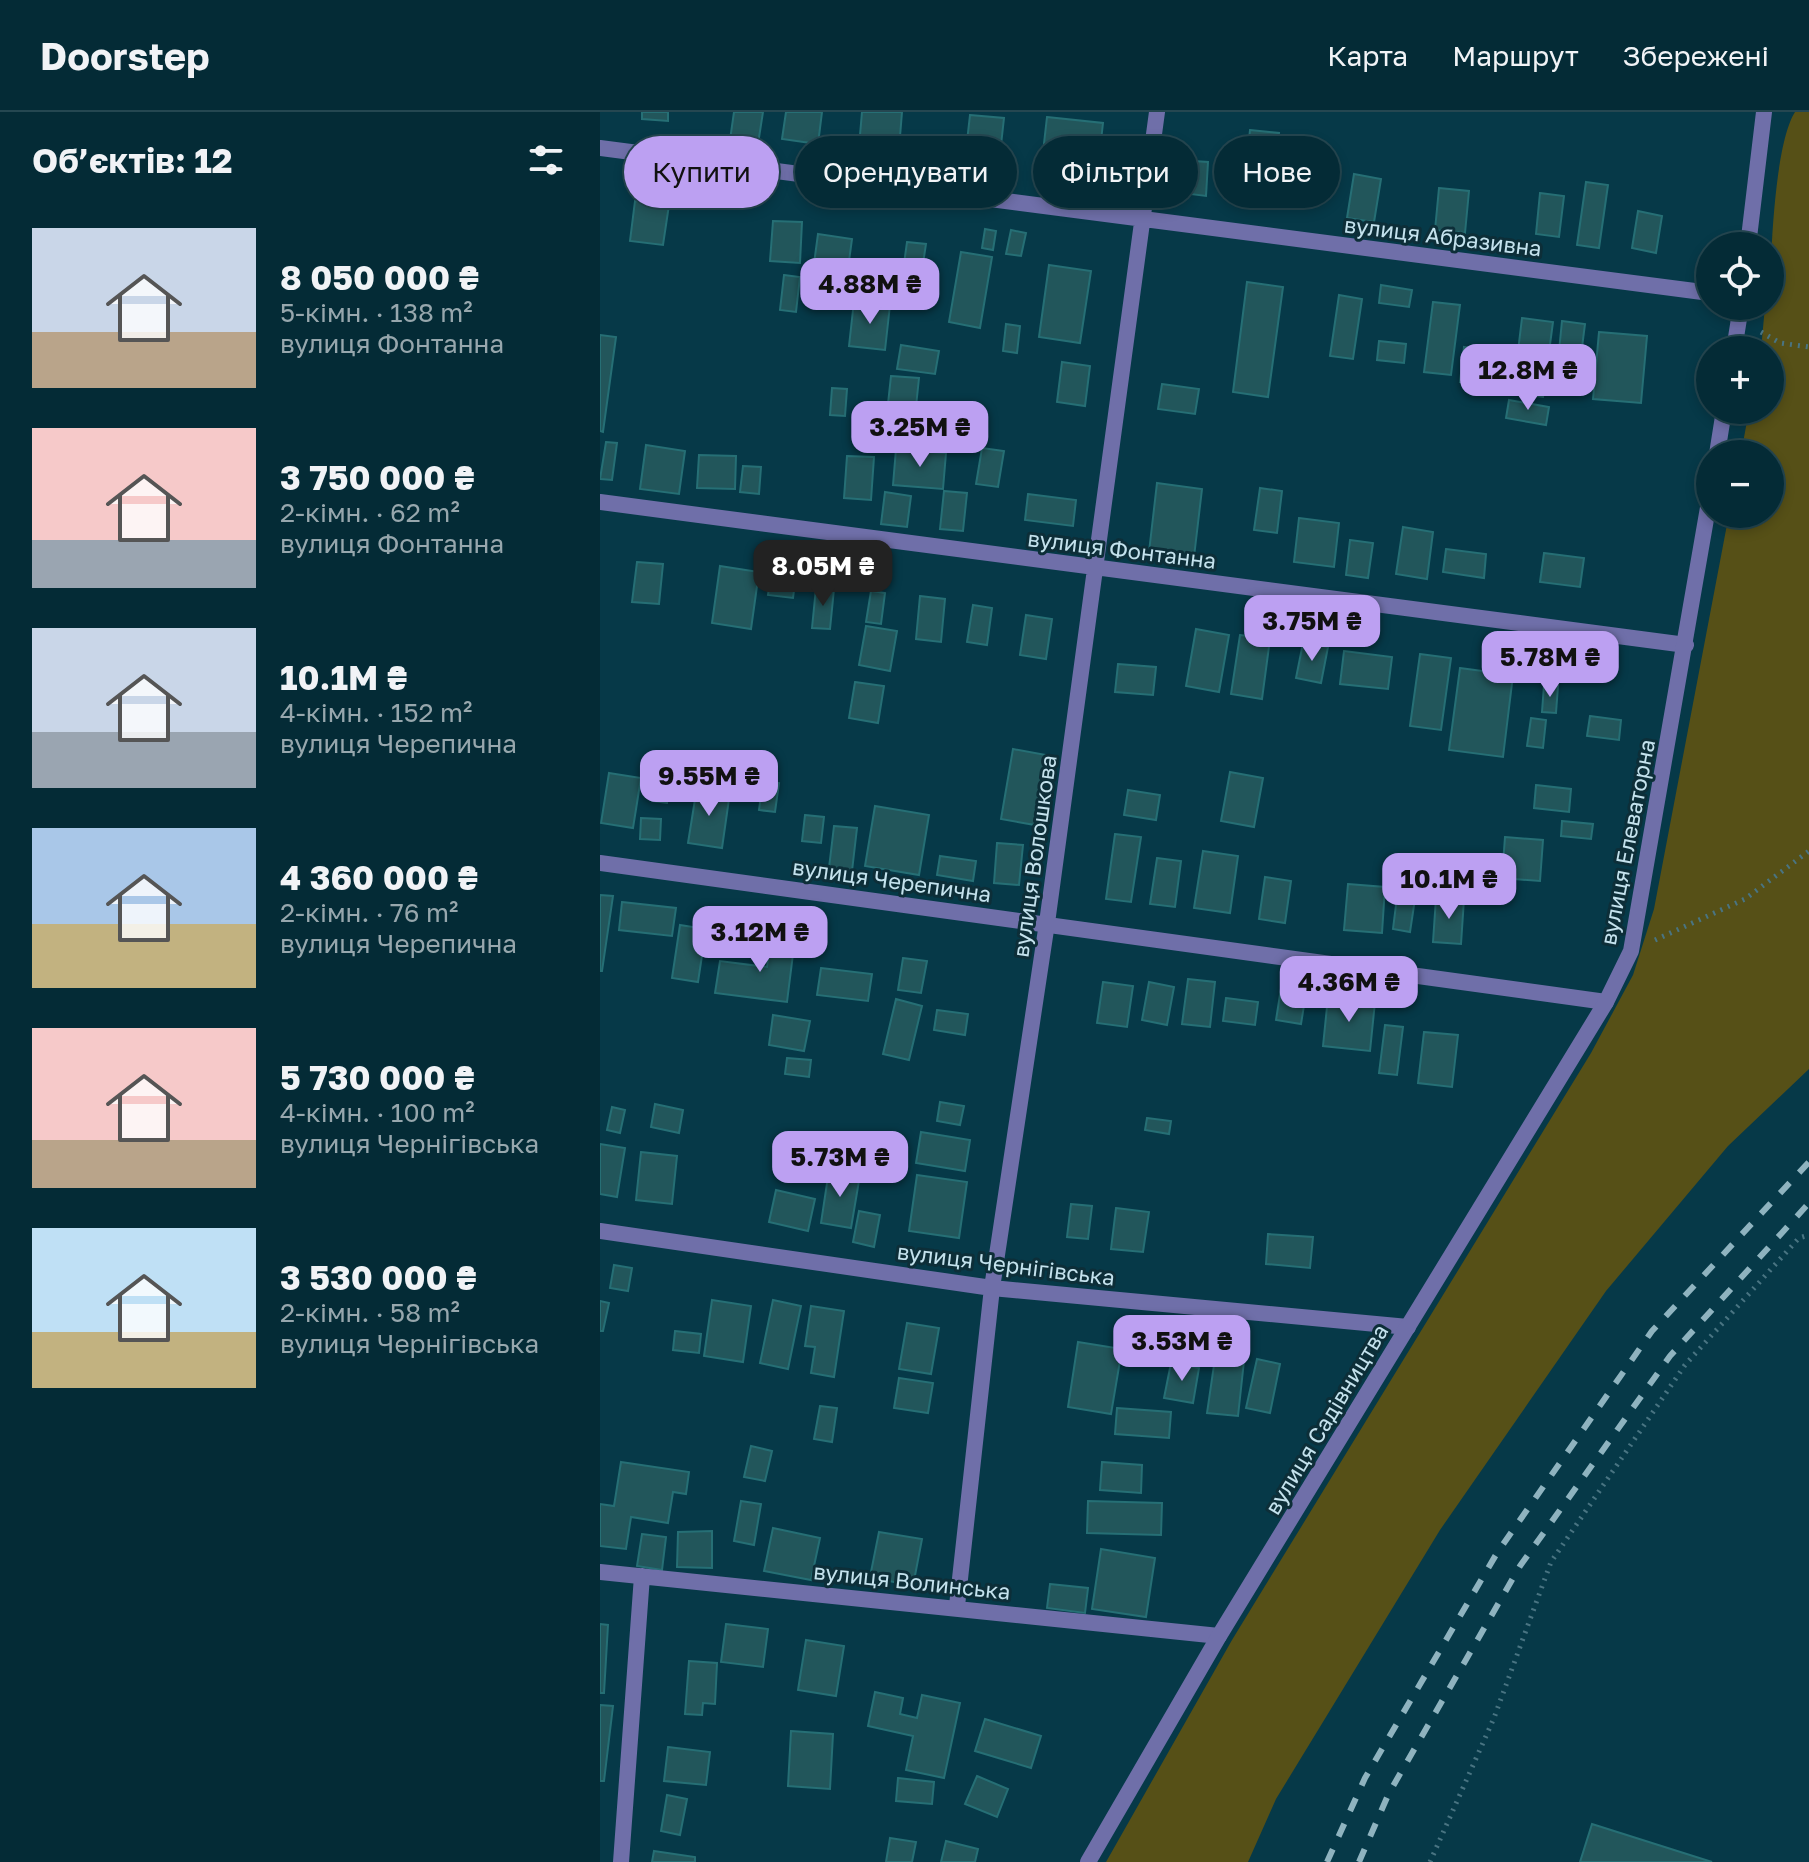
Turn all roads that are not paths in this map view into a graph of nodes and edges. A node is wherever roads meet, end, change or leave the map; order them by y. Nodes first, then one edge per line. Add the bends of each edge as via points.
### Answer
1 (1157, 112) edge
2 (1764, 112) edge
3 (600, 148) edge
4 (1143, 219) junction
5 (1750, 232) edge
6 (1696, 291) edge
7 (600, 502) edge
8 (1705, 528) edge
9 (1096, 568) junction
10 (1686, 645) junction
11 (600, 863) edge
12 (1047, 923) junction
13 (1606, 1002) junction
14 (600, 1231) edge
15 (992, 1288) junction
16 (1408, 1327) junction
17 (600, 1572) edge
18 (642, 1576) junction
19 (957, 1606) junction
20 (1219, 1636) junction
21 (621, 1862) edge
22 (1088, 1862) edge

1 - 4 street, вулиця Волошкова
2 - 5 street
3 - 4 street, вулиця Абразивна
4 - 6 street, вулиця Абразивна
4 - 9 street, вулиця Волошкова
7 - 9 street, вулиця Фонтанна
8 - 10 street, вулиця Елеваторна
9 - 10 street, вулиця Фонтанна
9 - 12 street, вулиця Волошкова
10 - 13 street, вулиця Елеваторна via 1631,951
11 - 12 street, вулиця Черепична
12 - 13 street, вулиця Черепична
12 - 15 street, вулиця Волошкова
13 - 16 street, вулиця Садівництва
14 - 15 street, вулиця Чернігівська
15 - 16 street, вулиця Чернігівська
15 - 19 street, вулиця Волошкова
16 - 20 street, вулиця Садівництва
17 - 18 street, вулиця Волинська
18 - 19 street, вулиця Волинська
18 - 21 street
19 - 20 street, вулиця Волинська
20 - 22 street, вулиця Садівництва

